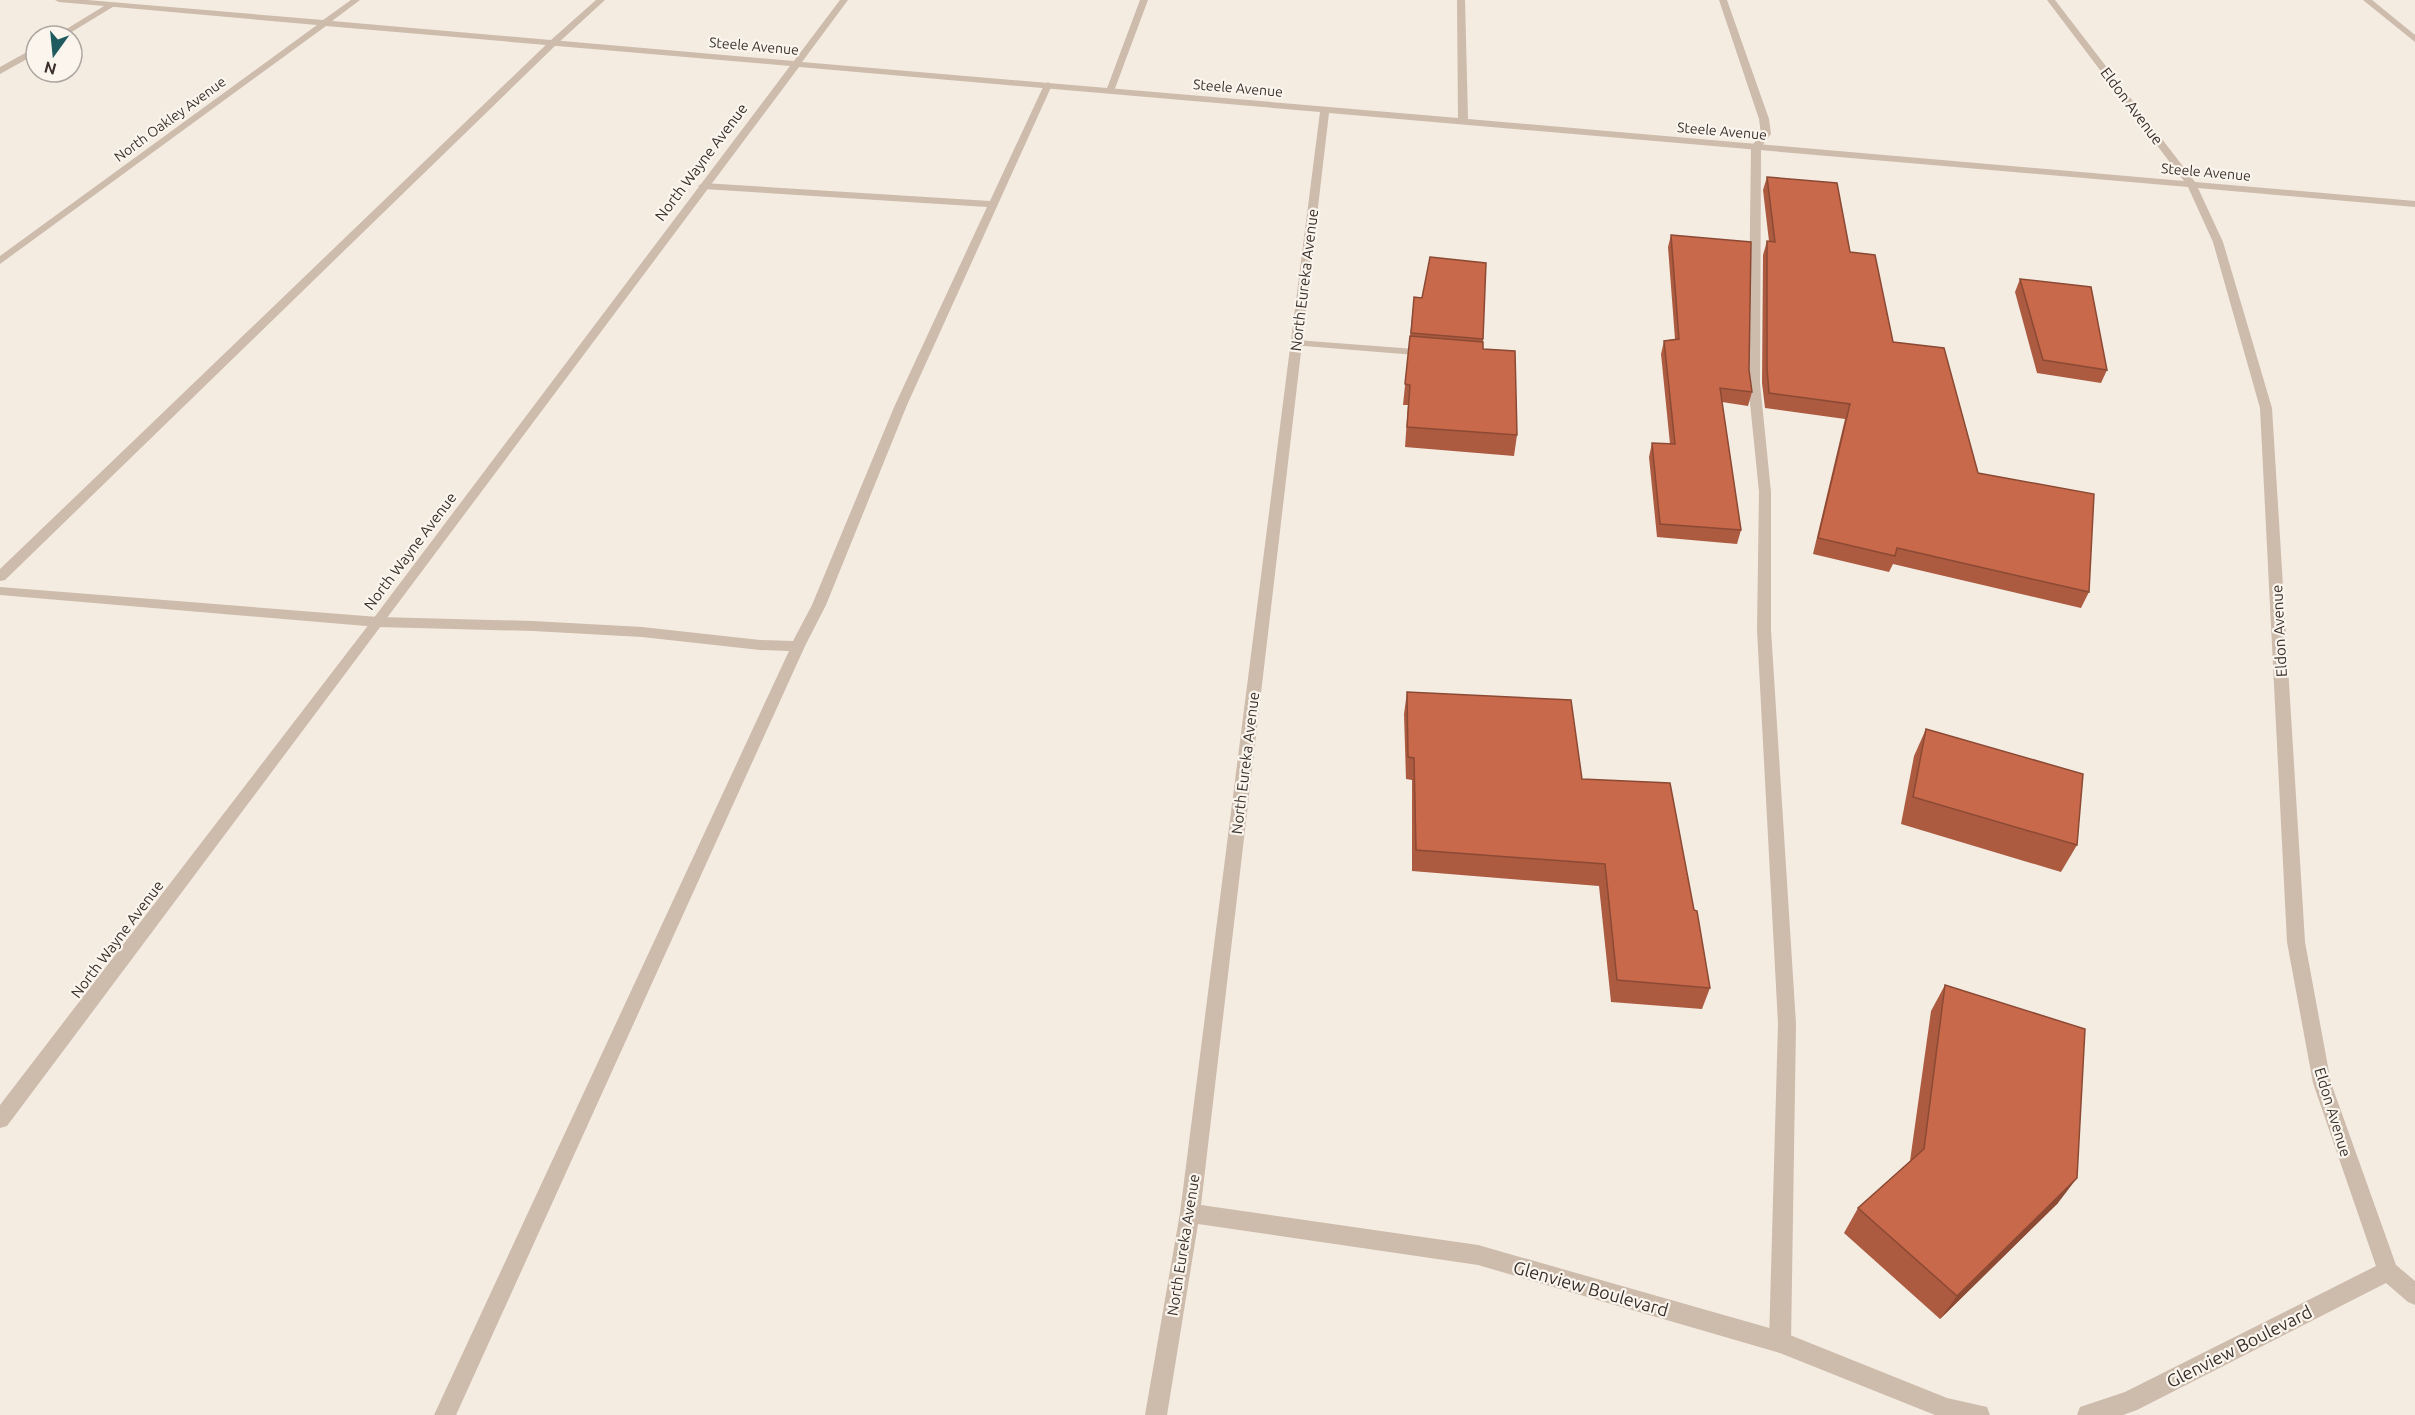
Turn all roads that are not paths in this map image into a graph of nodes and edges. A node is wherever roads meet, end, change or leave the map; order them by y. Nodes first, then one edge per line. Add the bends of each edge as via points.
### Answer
1 (59, 0) edge
2 (356, 0) edge
3 (601, 0) edge
4 (844, 0) edge
5 (1144, 0) edge
6 (1461, 0) edge
7 (1722, 0) edge
8 (2052, 0) edge
9 (2367, 0) edge
10 (97, 2) edge
11 (112, 4) junction
12 (325, 23) junction
13 (79, 24) edge
14 (2415, 39) edge
15 (554, 42) junction
16 (24, 57) edge
17 (798, 63) junction
18 (0, 71) edge
19 (1048, 86) junction
20 (1110, 91) junction
21 (1325, 109) junction
22 (1462, 122) junction
23 (1756, 147) junction
24 (2192, 185) junction
25 (703, 186) junction
26 (993, 204) junction
27 (2415, 204) edge
28 (0, 261) edge
29 (1296, 343) junction
30 (1437, 354) edge
31 (0, 577) edge
32 (0, 591) edge
33 (378, 622) junction
34 (798, 646) junction
35 (0, 1120) edge
36 (1190, 1213) junction
37 (2388, 1271) junction
38 (2415, 1295) edge
39 (1780, 1342) junction
40 (445, 1415) edge
41 (1156, 1415) edge
42 (1979, 1415) edge
43 (2088, 1415) edge

1 - 10 street, Steele Avenue
2 - 12 street, North Oakley Avenue
3 - 15 street
4 - 17 street, North Wayne Avenue
5 - 20 street
6 - 22 street
7 - 23 street via 1764,119 1766,134
8 - 24 street, Eldon Avenue
9 - 14 street
10 - 11 street, Steele Avenue
11 - 12 street, Steele Avenue
11 - 13 street
12 - 15 street, Steele Avenue
12 - 28 street, North Oakley Avenue
15 - 17 street, Steele Avenue
15 - 31 street
16 - 18 street
17 - 19 street, Steele Avenue
17 - 25 street, North Wayne Avenue
19 - 20 street, Steele Avenue
19 - 26 street
20 - 21 street, Steele Avenue
21 - 22 street, Steele Avenue
21 - 29 street, North Eureka Avenue
22 - 23 street, Steele Avenue
23 - 24 street, Steele Avenue
23 - 39 street via 1754,383 1765,492 1764,630 1787,1024
24 - 27 street, Steele Avenue
24 - 37 street, Eldon Avenue via 2218,242 2266,408 2296,942 2322,1083
25 - 26 street
25 - 33 street, North Wayne Avenue
26 - 34 street via 900,405 819,605
29 - 30 street
29 - 36 street, North Eureka Avenue
32 - 33 street
33 - 34 street via 642,632
33 - 35 street, North Wayne Avenue
34 - 40 street
36 - 39 street, Glenview Boulevard via 1478,1255
36 - 41 street, North Eureka Avenue
37 - 38 street, Eldon Avenue
37 - 43 street, Glenview Boulevard via 2129,1402
39 - 42 street, Glenview Boulevard via 1947,1409

